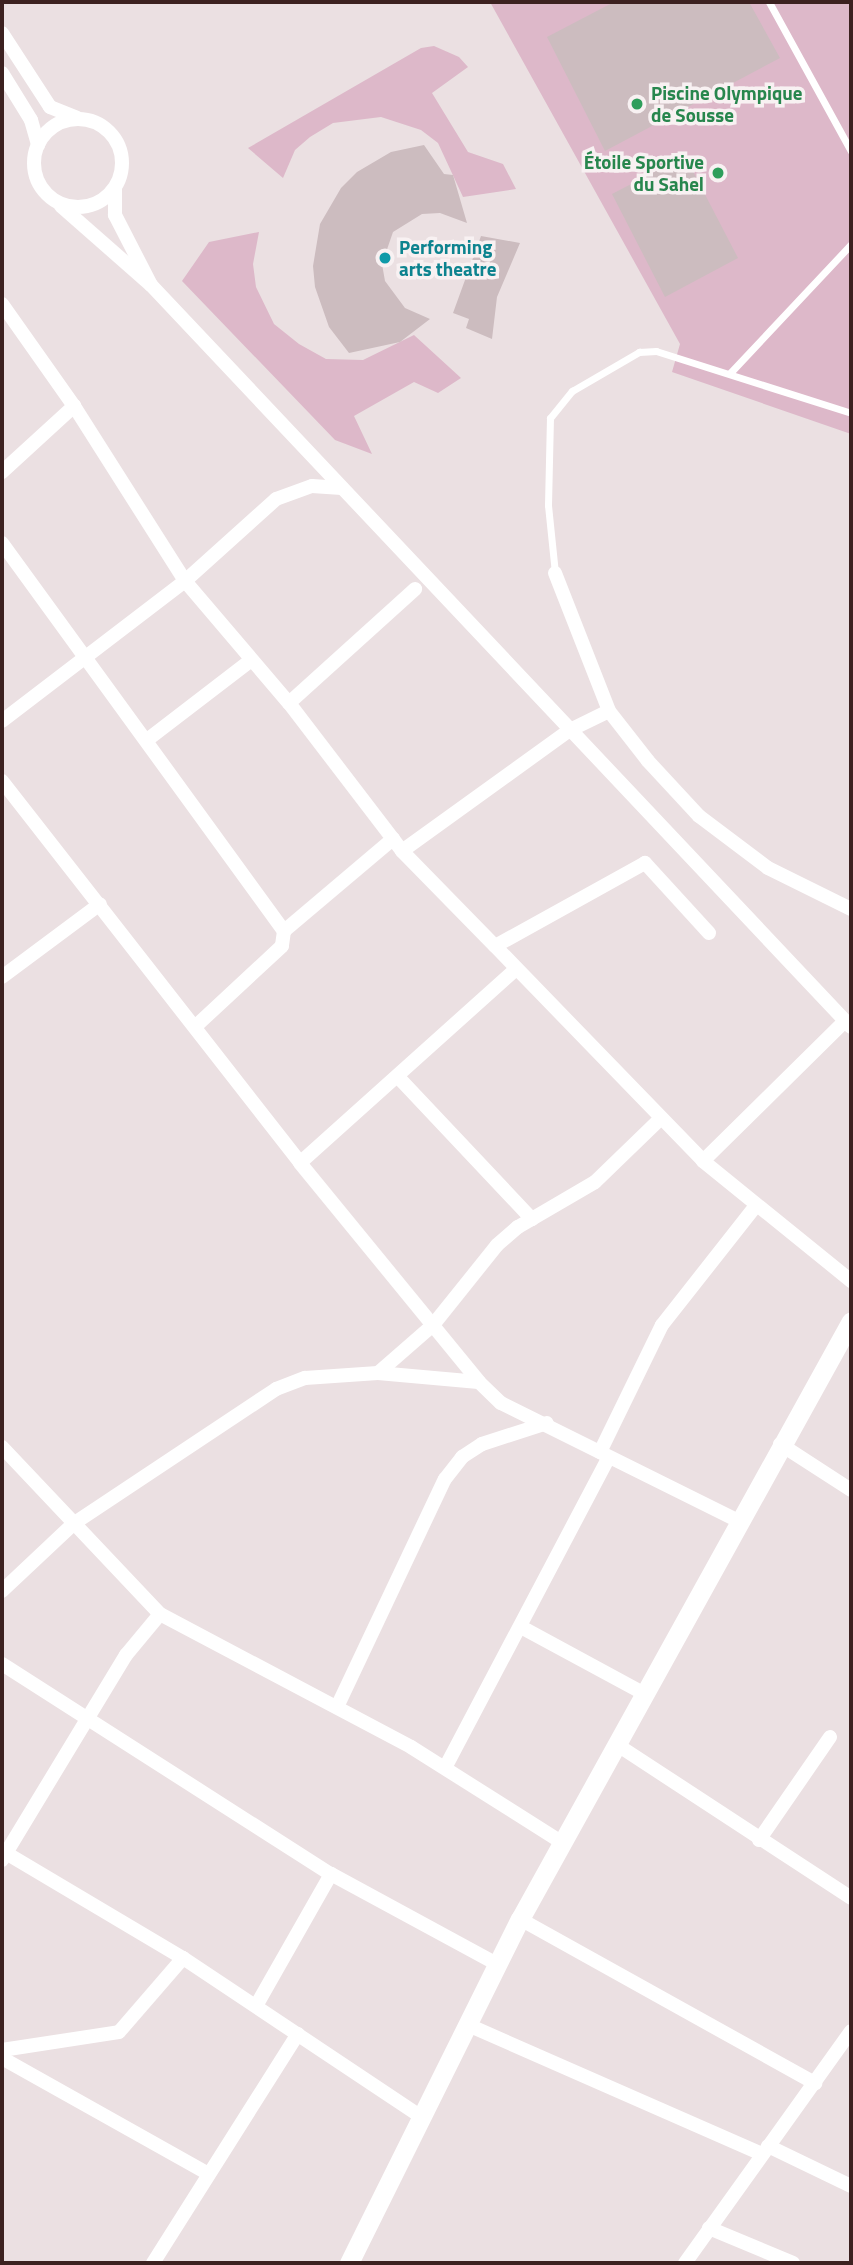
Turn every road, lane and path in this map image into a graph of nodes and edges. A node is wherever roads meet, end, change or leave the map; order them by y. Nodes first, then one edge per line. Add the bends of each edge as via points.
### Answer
1 (769, 2) edge
2 (2, 33) edge
3 (2, 73) edge
4 (78, 118) junction
5 (38, 145) junction
6 (851, 151) edge
7 (115, 188) junction
8 (52, 199) junction
9 (851, 244) edge
10 (151, 285) junction
11 (2, 304) edge
12 (730, 373) junction
13 (74, 406) junction
14 (851, 413) edge
15 (2, 472) edge
16 (342, 488) junction
17 (2, 543) edge
18 (555, 573) joint
19 (185, 581) junction
20 (415, 589) dead end
21 (84, 658) junction
22 (250, 661) junction
23 (289, 703) junction
24 (609, 711) junction
25 (2, 721) edge
26 (570, 730) junction
27 (147, 740) junction
28 (2, 781) edge
29 (397, 845) junction
30 (100, 904) junction
31 (851, 909) edge
32 (284, 931) junction
33 (709, 933) dead end
34 (495, 946) junction
35 (516, 969) junction
36 (2, 977) edge
37 (848, 1024) edge
38 (196, 1026) junction
39 (399, 1078) junction
40 (660, 1119) junction
41 (703, 1161) junction
42 (300, 1163) junction
43 (755, 1207) junction
44 (532, 1219) junction
45 (851, 1281) edge
46 (851, 1321) edge
47 (433, 1325) junction
48 (844, 1347) edge
49 (377, 1373) junction
50 (479, 1382) junction
51 (547, 1423) junction
52 (780, 1444) junction
53 (2, 1447) edge
54 (604, 1455) junction
55 (851, 1490) edge
56 (737, 1520) junction
57 (73, 1524) junction
58 (2, 1591) edge
59 (160, 1614) junction
60 (521, 1627) junction
61 (2, 1664) edge
62 (645, 1694) junction
63 (337, 1707) junction
64 (88, 1719) junction
65 (830, 1737) dead end
66 (616, 1744) junction
67 (446, 1766) junction
68 (759, 1840) junction
69 (561, 1842) junction
70 (3, 1855) edge
71 (331, 1874) junction
72 (851, 1898) edge
73 (520, 1919) junction
74 (183, 1958) junction
75 (497, 1964) junction
76 (256, 2006) junction
77 (468, 2025) junction
78 (851, 2031) edge
79 (298, 2034) junction
80 (2, 2049) edge
81 (2, 2058) edge
82 (815, 2083) junction
83 (422, 2119) junction
84 (765, 2150) junction
85 (209, 2174) junction
86 (851, 2186) edge
87 (709, 2228) junction
88 (153, 2263) edge
89 (349, 2263) edge
90 (685, 2263) edge
91 (793, 2263) edge

1 - 6 lane
2 - 4 street via 50,107
3 - 5 street via 32,120
4 - 5 street via 59,123
4 - 7 street via 106,128 118,144 123,163
5 - 8 street via 35,174
7 - 8 street via 89,206 70,207
7 - 10 street via 115,215
8 - 10 street
9 - 12 lane
10 - 16 street
11 - 13 street
12 - 14 lane
12 - 18 lane via 656,351 639,352 558,404 550,418 547,448
13 - 15 street
13 - 19 street
16 - 19 street via 312,486 276,499
16 - 26 street
17 - 21 street
18 - 24 street
19 - 21 street
19 - 22 street
20 - 23 street
21 - 25 street
21 - 27 street
22 - 23 street
22 - 27 street
23 - 29 street
24 - 26 street
24 - 31 street via 699,816 768,867
26 - 29 street
26 - 37 street
27 - 32 street
28 - 30 street
29 - 32 street
29 - 34 street
30 - 36 street
30 - 38 street
32 - 38 street via 282,946
33 - 34 street via 645,863
34 - 35 street
35 - 39 street
35 - 40 street
37 - 41 street
38 - 42 street
39 - 42 street
39 - 44 street
40 - 41 street
40 - 44 street via 595,1182
41 - 43 street
42 - 47 street
43 - 45 street
43 - 54 street via 662,1325
44 - 47 street via 497,1245
46 - 48 main road
47 - 49 street
47 - 50 street
48 - 52 main road
49 - 50 street
49 - 57 street via 305,1378 276,1388
50 - 51 street via 501,1403
51 - 54 street
51 - 63 street via 482,1444 462,1457 445,1479
52 - 55 street
52 - 56 main road
53 - 57 street
54 - 56 street
54 - 60 street
56 - 62 main road
57 - 58 street
57 - 59 street
59 - 63 street via 196,1637
59 - 64 street via 126,1656
60 - 62 street
60 - 67 street
61 - 64 street
62 - 66 main road
63 - 67 street
64 - 70 street
64 - 71 street
65 - 68 street
66 - 68 street
66 - 69 main road
67 - 69 street
68 - 72 street
69 - 73 main road
70 - 74 street
71 - 75 street
71 - 76 street
73 - 75 main road
73 - 82 street
74 - 76 street
74 - 80 street via 119,2032
75 - 77 main road
76 - 79 street
77 - 83 main road
77 - 84 street
78 - 82 street
79 - 83 street
79 - 85 street
81 - 85 street
82 - 84 street
83 - 89 main road
84 - 86 street
84 - 87 street
85 - 88 street
87 - 90 street
87 - 91 street

